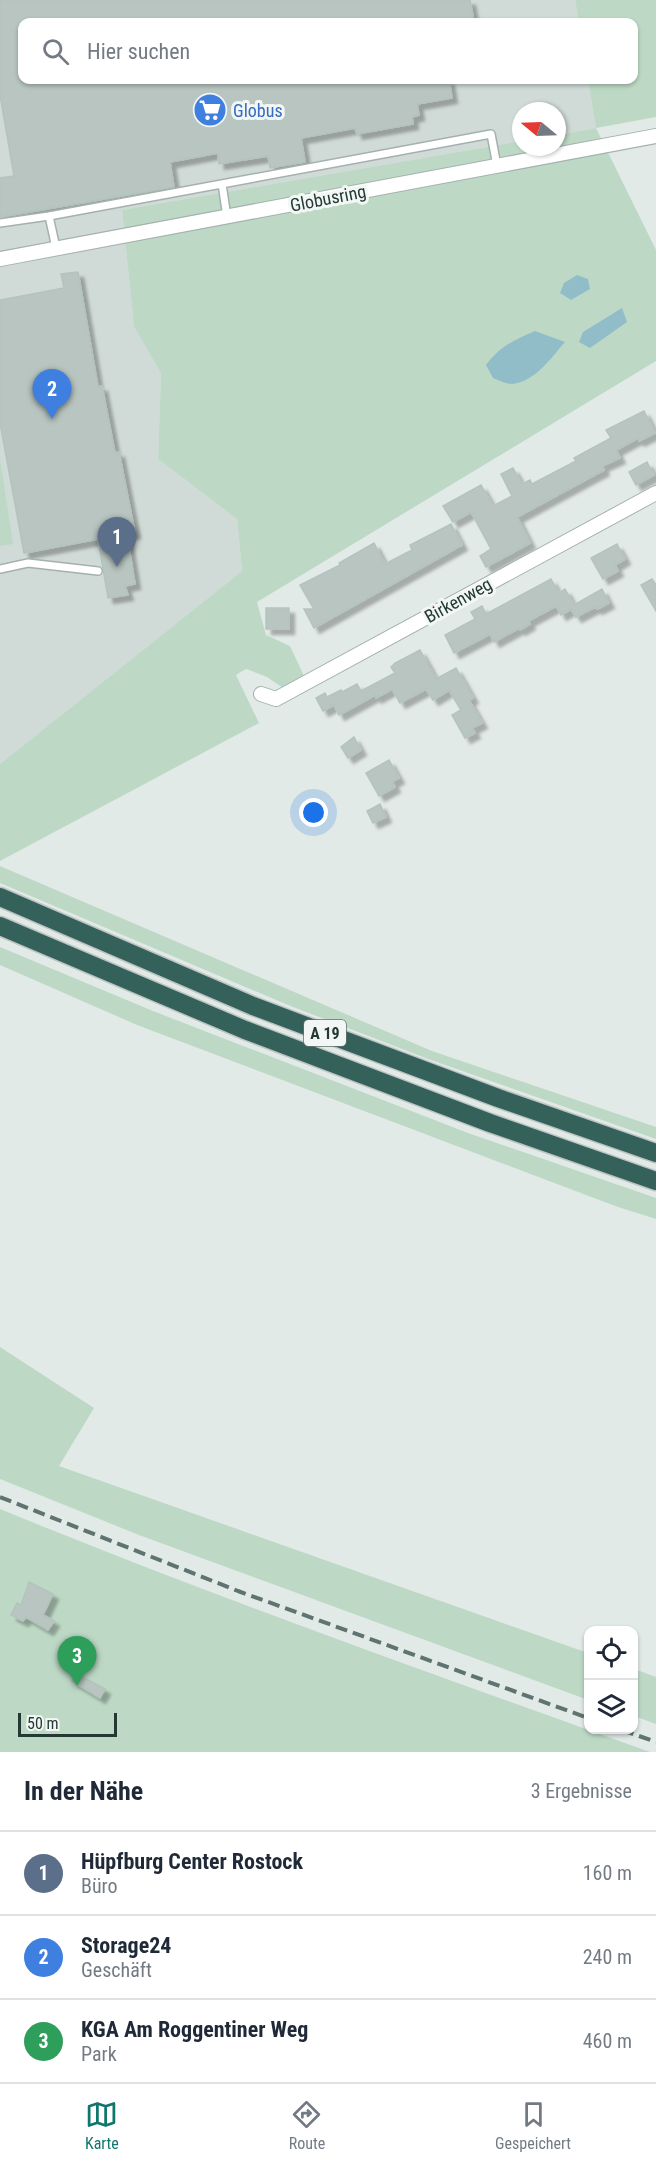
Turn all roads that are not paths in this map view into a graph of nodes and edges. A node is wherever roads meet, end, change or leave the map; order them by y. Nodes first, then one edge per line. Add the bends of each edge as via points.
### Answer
1 (656, 136) edge
2 (497, 166) junction
3 (222, 184) junction
4 (49, 216) junction
5 (227, 217) junction
6 (0, 223) edge
7 (56, 248) junction
8 (0, 259) edge
9 (656, 493) edge
10 (0, 569) edge
11 (98, 571) dead end
12 (261, 694) dead end
13 (0, 897) edge
14 (0, 926) edge
15 (656, 1153) edge
16 (656, 1181) edge

1 - 2 street, Globusring
2 - 3 lane via 491,134
2 - 5 street, Globusring
3 - 4 lane
3 - 5 lane
4 - 6 lane
4 - 7 lane
5 - 7 street, Globusring
7 - 8 street, Globusring
9 - 12 street, Birkenweg via 276,699
10 - 11 lane via 28,563
13 - 15 highway, A 19 via 254,1006
14 - 16 highway, A 19 via 245,1030

